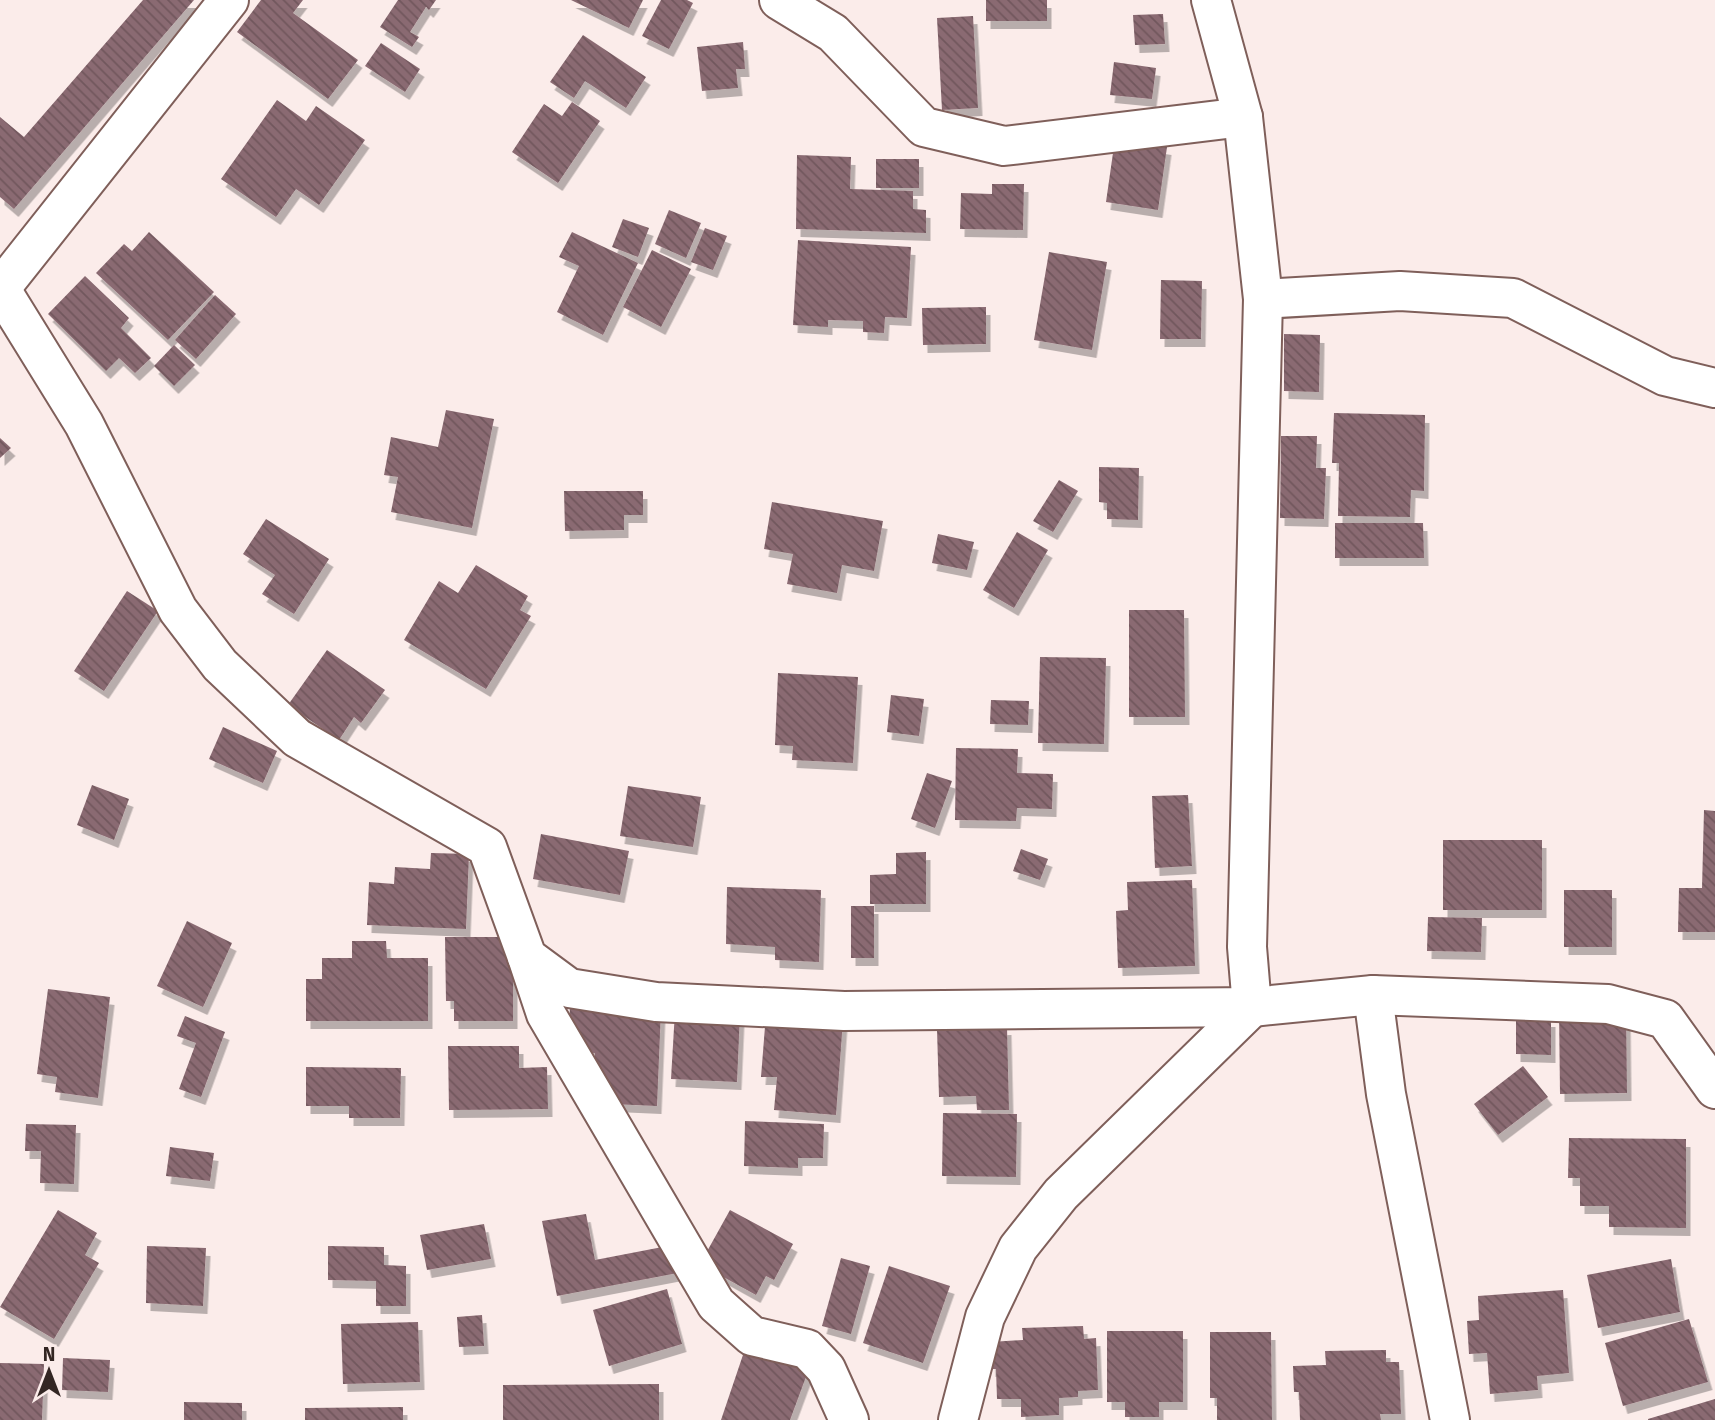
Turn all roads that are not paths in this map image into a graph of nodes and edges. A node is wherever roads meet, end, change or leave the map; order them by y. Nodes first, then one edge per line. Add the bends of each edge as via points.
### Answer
1 (229, 0) edge
2 (779, 0) edge
3 (1211, 0) edge
4 (1243, 117) junction
5 (0, 288) edge
6 (1263, 299) junction
7 (1715, 388) edge
8 (527, 957) junction
9 (1373, 995) junction
10 (1252, 1007) junction
11 (1715, 1089) edge
12 (849, 1420) edge
13 (958, 1420) edge
14 (1450, 1420) edge

1 - 5 street
2 - 4 street via 833,33 924,127 1004,146
3 - 4 street
4 - 6 street
5 - 8 street via 84,424 178,610 220,665 297,738 487,847
6 - 7 street via 1400,291 1513,298 1665,376
6 - 10 street via 1247,947
8 - 10 street via 569,988 656,1002 844,1011
8 - 12 street via 546,1014 716,1304 752,1336 807,1349 826,1369
9 - 10 street
9 - 11 street via 1608,1004 1665,1019
9 - 14 street via 1386,1094
10 - 13 street via 1061,1194 1018,1248 985,1317

